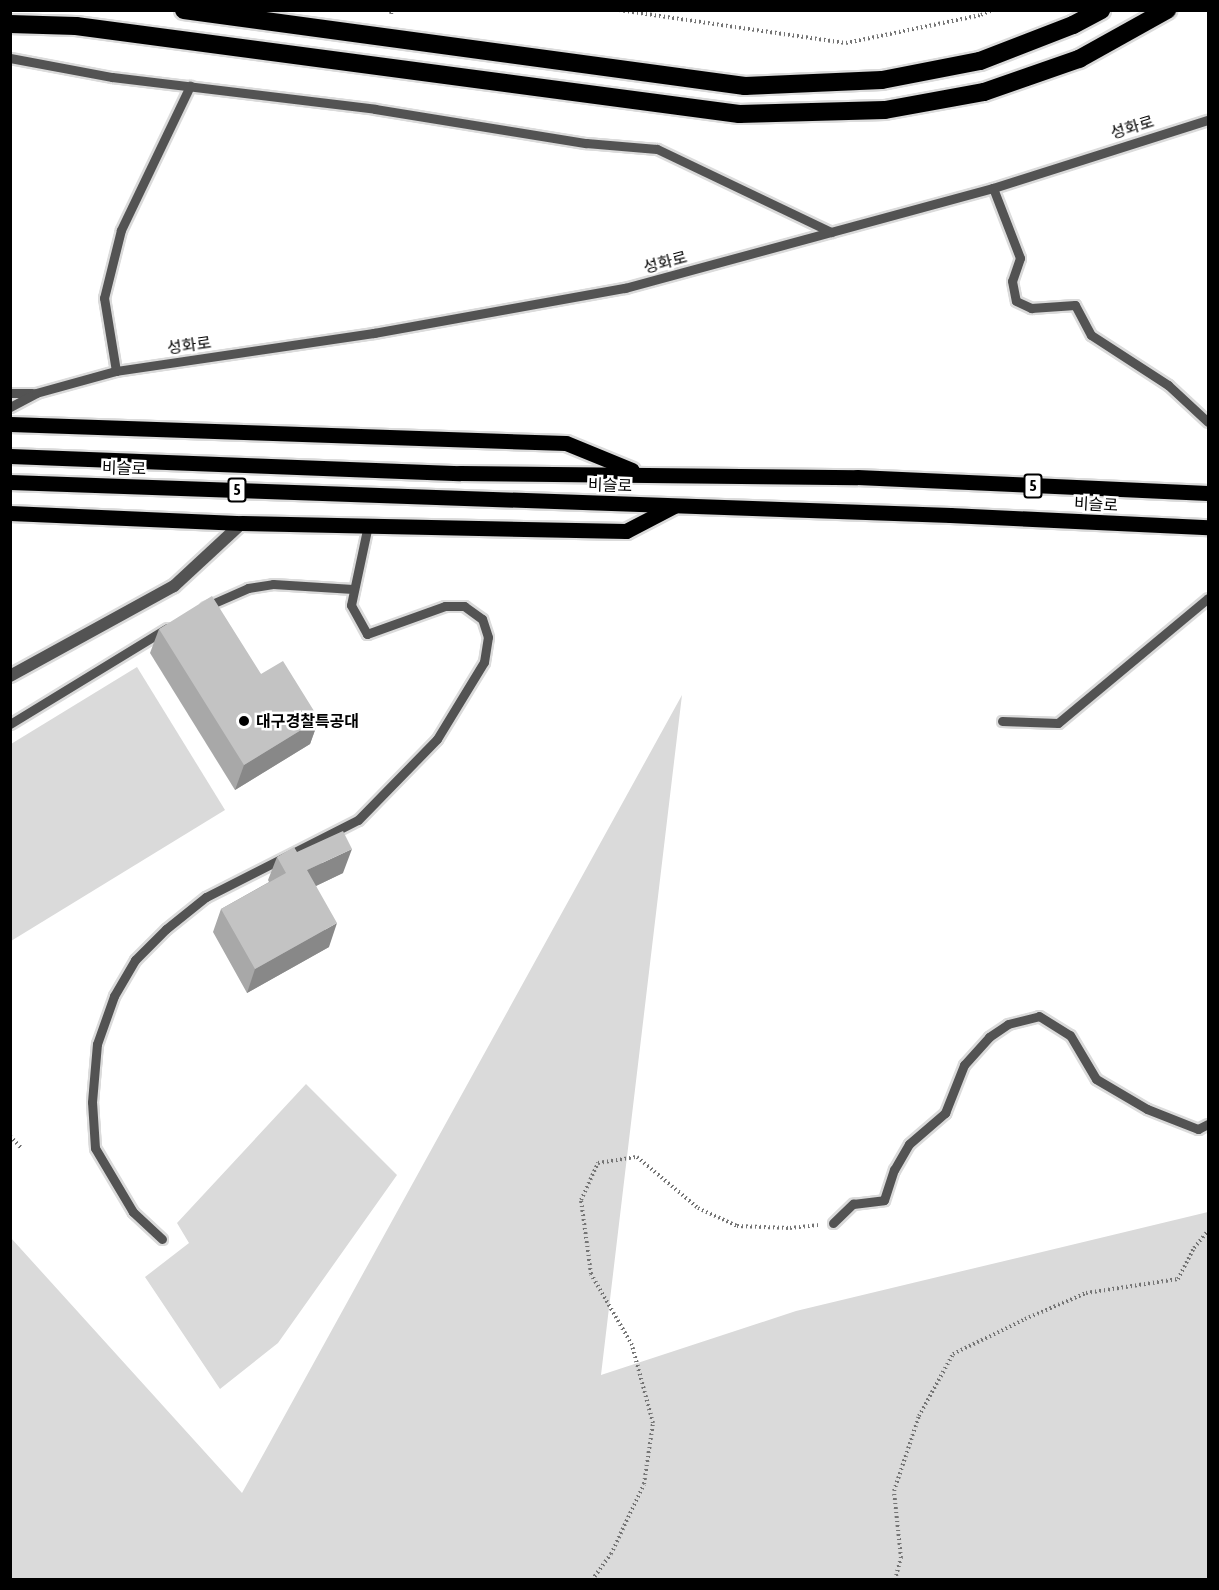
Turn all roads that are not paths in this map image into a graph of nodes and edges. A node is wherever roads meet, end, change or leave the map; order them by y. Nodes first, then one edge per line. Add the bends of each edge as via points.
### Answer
1 (184, 10) edge
2 (1101, 10) edge
3 (1167, 10) edge
4 (10, 24) edge
5 (10, 58) edge
6 (190, 86) junction
7 (1209, 120) edge
8 (993, 188) junction
9 (831, 232) junction
10 (116, 371) junction
11 (10, 393) edge
12 (36, 393) junction
13 (10, 407) edge
14 (1209, 422) edge
15 (10, 424) edge
16 (10, 456) edge
17 (639, 473) junction
18 (10, 482) edge
19 (1209, 493) edge
20 (677, 505) junction
21 (10, 513) edge
22 (242, 523) junction
23 (368, 525) junction
24 (1209, 528) edge
25 (353, 590) junction
26 (1209, 598) edge
27 (197, 610) edge
28 (177, 622) edge
29 (10, 676) edge
30 (1002, 721) dead end
31 (10, 724) edge
32 (1209, 1124) edge
33 (833, 1223) road end
34 (162, 1239) dead end

1 - 2 highway via 745,86 882,80 981,61
3 - 4 highway via 1079,59 984,92 885,111 739,114 76,26
5 - 6 lane via 112,77
6 - 9 lane via 375,109 586,143 657,149
6 - 10 lane via 121,230 104,298
7 - 8 lane, 성화로
8 - 9 lane, 성화로
8 - 14 lane via 1020,258 1012,281 1016,301 1031,308 1075,305 1091,335 1168,385
9 - 10 lane, 성화로 via 625,288 374,333
10 - 12 lane, 성화로
11 - 12 lane
12 - 13 lane
15 - 17 main road via 566,443
16 - 17 main road, 비슬로 / 5 via 460,472
17 - 19 main road, 비슬로 / 5 via 857,477
18 - 20 main road, 비슬로 / 5
20 - 23 main road via 626,531
20 - 24 main road, 비슬로 / 5
21 - 22 main road
22 - 23 main road
22 - 29 street via 174,586
23 - 25 lane
25 - 27 lane via 273,584 248,588
25 - 34 lane via 351,605 367,634 445,606 464,606 482,619 488,637 484,662 437,739 358,820 206,897 135,960 114,996 97,1044 92,1102 95,1148 133,1212
26 - 30 lane via 1058,723
28 - 31 lane
32 - 33 lane via 1198,1129 1147,1109 1096,1079 1070,1035 1039,1016 1008,1024 989,1037 964,1065 945,1113 909,1144 894,1170 884,1200 853,1204

